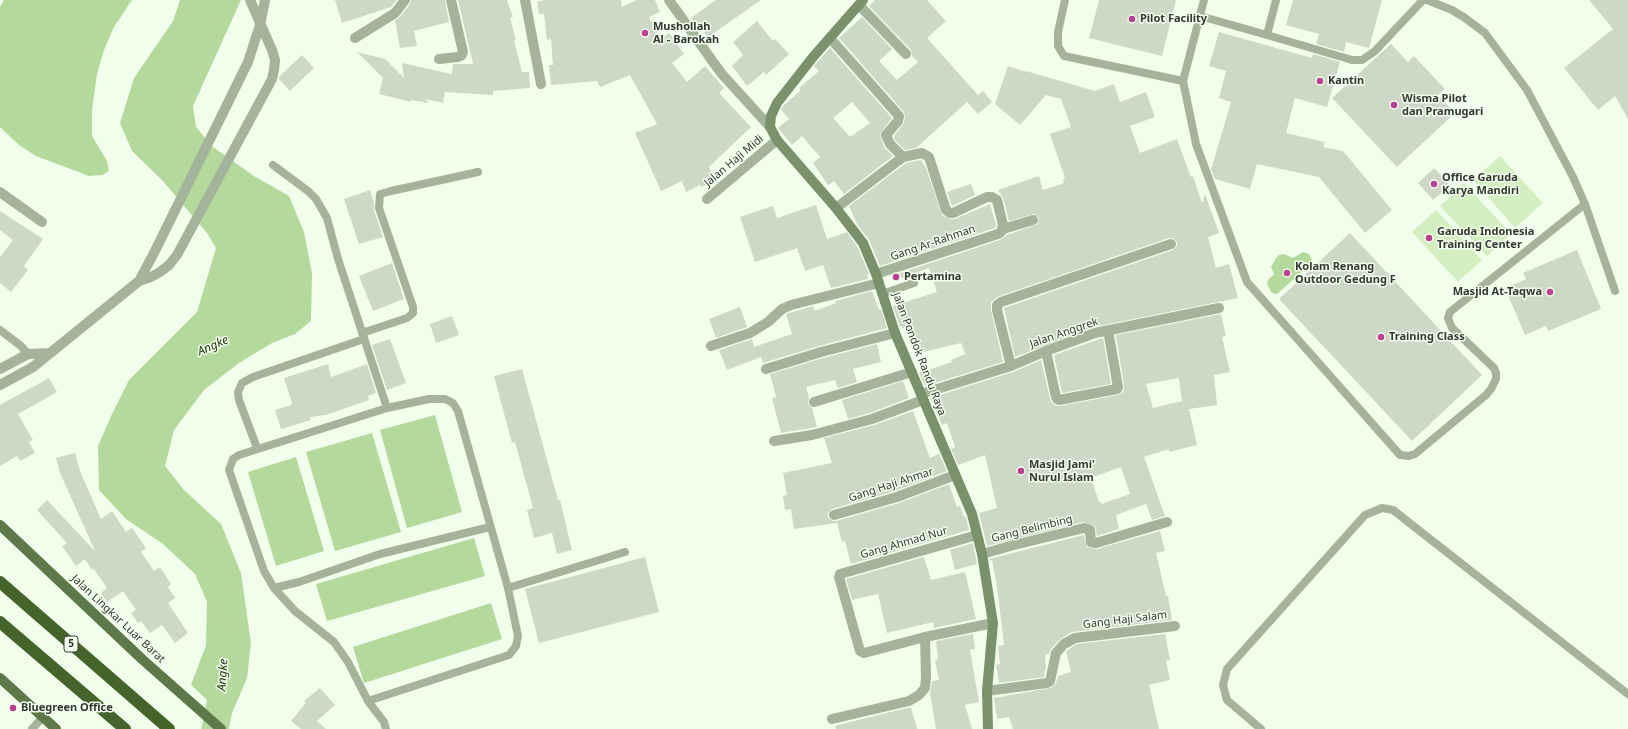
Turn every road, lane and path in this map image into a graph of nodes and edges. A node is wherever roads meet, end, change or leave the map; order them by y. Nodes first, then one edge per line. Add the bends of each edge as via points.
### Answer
1 (250, 0) edge
2 (265, 0) edge
3 (405, 0) edge
4 (451, 0) edge
5 (525, 0) edge
6 (669, 0) edge
7 (1065, 0) edge
8 (1204, 0) edge
9 (1276, 0) edge
10 (1423, 0) edge
11 (1427, 0) edge
12 (861, 2) edge
13 (1200, 16) junction
14 (1267, 35) junction
15 (354, 38) dead end
16 (830, 38) junction
17 (906, 54) dead end
18 (439, 59) dead end
19 (1183, 82) junction
20 (541, 84) dead end
21 (770, 127) junction
22 (777, 140) junction
23 (902, 157) junction
24 (273, 165) dead end
25 (478, 172) dead end
26 (0, 192) edge
27 (707, 199) dead end
28 (1585, 204) junction
29 (836, 208) junction
30 (1033, 220) dead end
31 (42, 222) dead end
32 (1000, 231) junction
33 (1171, 244) dead end
34 (877, 278) junction
35 (139, 280) junction
36 (914, 283) dead end
37 (1615, 291) dead end
38 (882, 294) junction
39 (1219, 308) dead end
40 (0, 330) edge
41 (1108, 330) junction
42 (895, 333) junction
43 (363, 336) junction
44 (711, 346) dead end
45 (1046, 350) junction
46 (50, 353) junction
47 (28, 354) junction
48 (1011, 366) junction
49 (33, 367) junction
50 (0, 369) edge
51 (766, 369) dead end
52 (912, 372) junction
53 (0, 385) edge
54 (922, 397) junction
55 (814, 402) dead end
56 (387, 408) junction
57 (774, 442) dead end
58 (257, 448) junction
59 (955, 475) junction
60 (834, 516) dead end
61 (1167, 522) dead end
62 (0, 526) edge
63 (490, 527) junction
64 (978, 535) junction
65 (625, 552) dead end
66 (982, 554) junction
67 (0, 582) edge
68 (274, 588) junction
69 (508, 588) junction
70 (0, 622) edge
71 (993, 623) junction
72 (1175, 626) dead end
73 (925, 637) junction
74 (0, 678) edge
75 (987, 691) junction
76 (1628, 694) edge
77 (368, 701) junction
78 (43, 717) junction
79 (832, 719) dead end
80 (32, 729) edge
81 (56, 729) edge
82 (125, 729) edge
83 (169, 729) edge
84 (221, 729) edge
85 (386, 729) edge
86 (988, 729) edge
87 (1261, 729) edge

1 - 35 street via 275,60 272,79 177,255 160,272
2 - 35 street, bridge via 248,62
3 - 15 street via 395,13
4 - 18 street via 463,52 458,57
5 - 20 street
6 - 21 street via 721,72
7 - 19 lane via 1058,32 1058,46 1064,56
8 - 13 lane
9 - 14 lane
10 - 14 lane via 1376,51 1362,60 1352,60
11 - 28 lane via 1452,10 1485,33 1527,90
12 - 16 main road
12 - 17 street
13 - 14 lane
13 - 19 lane
16 - 21 main road via 777,103 771,116
16 - 23 street via 899,116 886,137
19 - 28 lane via 1196,144 1247,282 1403,456 1415,454 1486,395 1496,379 1494,368 1452,328 1448,318 1450,312
21 - 22 main road, Jalan Pondok Randu Raya
22 - 27 street, Jalan Haji Midi
22 - 29 main road, Jalan Pondok Randu Raya
23 - 29 street
23 - 32 street via 922,153 929,157 946,210 950,213 987,198 995,198
24 - 43 lane via 308,191 327,218
25 - 43 lane via 380,194 379,208 413,313 407,318
26 - 31 street
28 - 37 lane
29 - 34 main road, Jalan Pondok Randu Raya via 863,243
30 - 32 street, Gang Ar-Rahman
32 - 34 street, Gang Ar-Rahman
33 - 48 street via 997,305
34 - 38 main road, Jalan Pondok Randu Raya
34 - 44 street, Gang Ar-Rahman via 791,305 750,333
35 - 46 street
36 - 38 lane
38 - 42 main road, Jalan Pondok Randu Raya
39 - 41 street, Jalan Anggrek
40 - 47 lane
41 - 45 street, Jalan Anggrek
41 - 45 street via 1117,389 1057,399
42 - 51 street
42 - 52 main road, Jalan Pondok Randu Raya
43 - 56 lane
43 - 58 lane via 242,383 238,392 239,400
45 - 48 street, Jalan Anggrek
46 - 47 street
46 - 49 street
47 - 49 street
47 - 50 street
48 - 54 street, Jalan Anggrek
49 - 53 street
52 - 54 main road, Jalan Pondok Randu Raya
52 - 55 street
54 - 57 street, Jalan Anggrek via 872,419
54 - 59 main road, Jalan Pondok Randu Raya
56 - 58 lane
56 - 63 lane via 429,399 444,399 453,403 458,411
58 - 68 lane via 238,455 233,459 229,470 264,571
59 - 60 street, Gang Haji Ahmar via 897,497
59 - 64 main road, Jalan Pondok Randu Raya
61 - 66 street, Gang Belimbing via 1096,543 1091,542 1090,530 1084,528
62 - 84 main road, Jalan Lingkar Luar Barat
63 - 68 lane via 380,554
63 - 69 lane
64 - 66 main road, Jalan Pondok Randu Raya
64 - 73 street, Gang Ahmad Nur via 842,573 839,577 860,651 865,652
65 - 69 lane
66 - 71 main road, Jalan Pondok Randu Raya
67 - 83 highway, 5
68 - 77 lane via 295,611 334,642 348,662
69 - 77 lane via 518,636 516,646 509,655
70 - 82 highway
71 - 73 street
71 - 75 main road, Jalan Pondok Randu Raya
72 - 75 street, Gang Haji Salam via 1075,638 1064,644 1056,653 1050,681 1047,684
73 - 79 street via 925,688 919,695 909,701
74 - 78 main road
75 - 86 main road, Jalan Pondok Randu Raya
76 - 87 lane via 1393,510 1382,508 1365,515 1227,669 1222,685 1227,700
77 - 85 lane via 384,722
78 - 80 lane
78 - 81 main road

